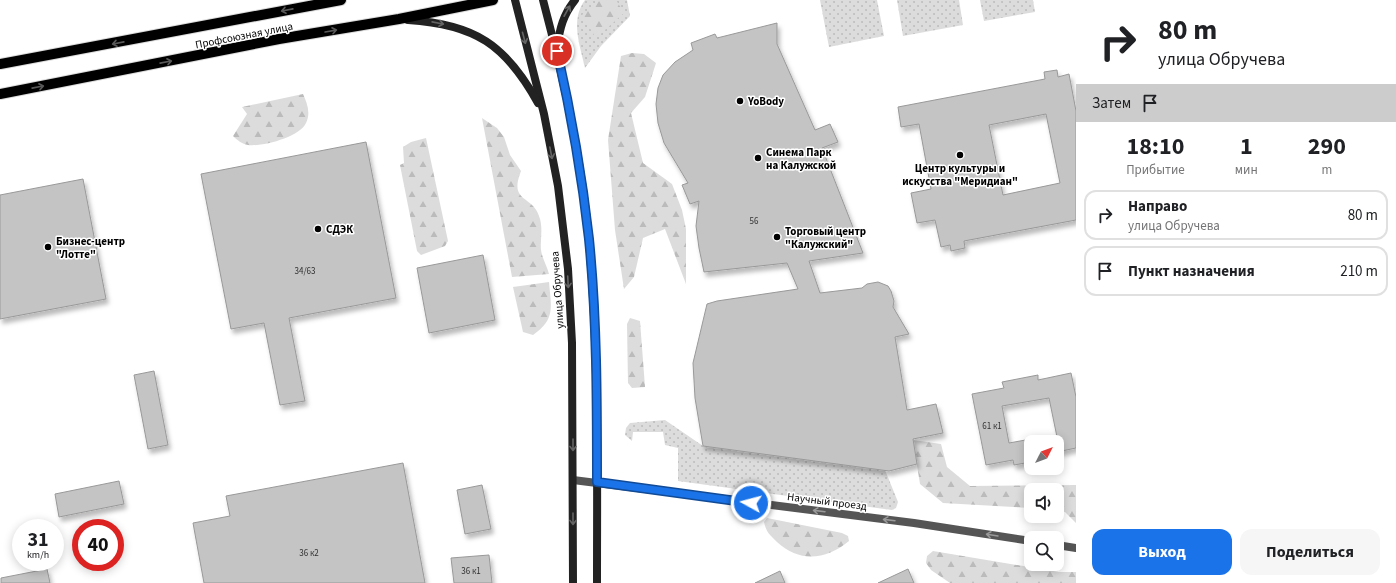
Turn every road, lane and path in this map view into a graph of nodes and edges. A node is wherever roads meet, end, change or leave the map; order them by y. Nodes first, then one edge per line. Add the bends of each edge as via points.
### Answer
1 (342, 0) edge
2 (493, 0) edge
3 (514, 0) edge
4 (544, 0) edge
5 (575, 0) edge
6 (399, 19) junction
7 (557, 51) junction
8 (0, 64) edge
9 (0, 94) edge
10 (544, 114) junction
11 (573, 480) junction
12 (597, 482) junction
13 (1024, 540) edge
14 (1064, 546) edge
15 (1076, 548) edge
16 (573, 583) edge
17 (597, 583) edge

1 -> 8 main road, Профсоюзная улица
2 - 6 main road, Профсоюзная улица
3 -> 10 main road, улица Обручева
4 - 7 main road
7 -> 5 main road via 560,26
9 -> 6 main road, Профсоюзная улица
6 -> 10 main road via 456,26 497,48 527,83
7 - 12 main road via 589,239 597,409
10 -> 11 main road, улица Обручева via 558,186 568,269 572,343
11 - 12 street, Научный проезд
11 -> 16 main road, улица Обручева
13 -> 12 street, Научный проезд
12 - 17 main road
14 - 15 street

